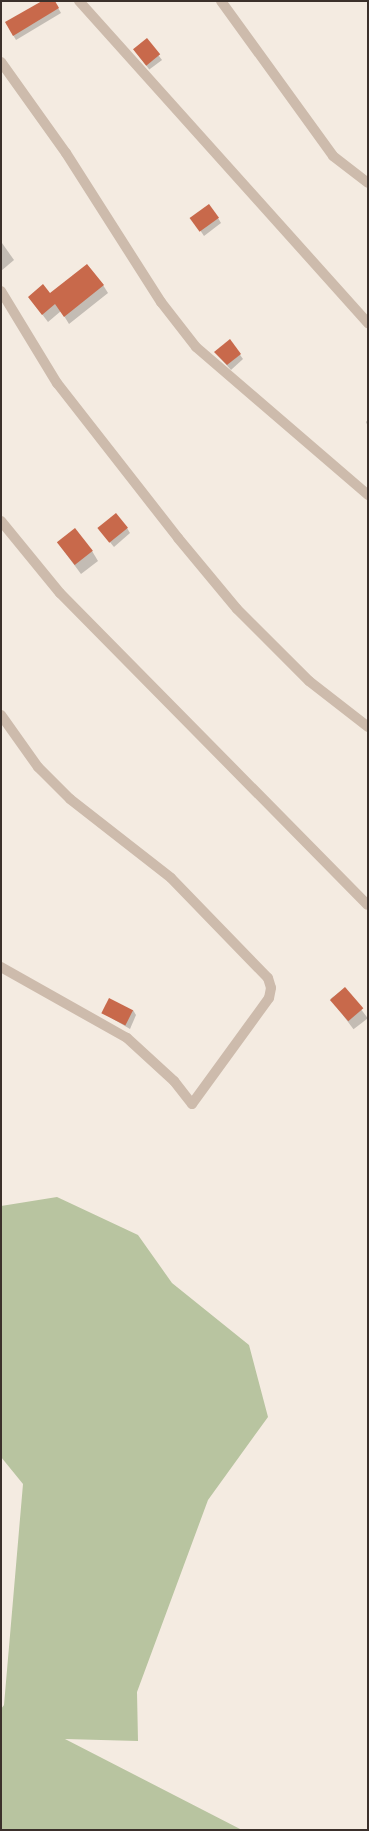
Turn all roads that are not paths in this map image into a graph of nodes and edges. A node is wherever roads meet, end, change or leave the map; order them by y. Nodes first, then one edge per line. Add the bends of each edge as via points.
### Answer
1 (78, 1) edge
2 (221, 1) edge
3 (1, 62) edge
4 (368, 182) edge
5 (1, 291) edge
6 (368, 322) edge
7 (368, 495) edge
8 (1, 520) edge
9 (1, 715) edge
10 (368, 728) edge
11 (368, 905) edge
12 (1, 967) edge

1 - 6 street
2 - 4 street via 333,156
3 - 7 street via 66,153 161,302 196,347
5 - 10 street via 57,383 237,609 308,681
8 - 11 street via 65,599
9 - 12 street via 38,767 70,799 171,878 268,978 271,988 269,998 192,1104 174,1081 127,1038

